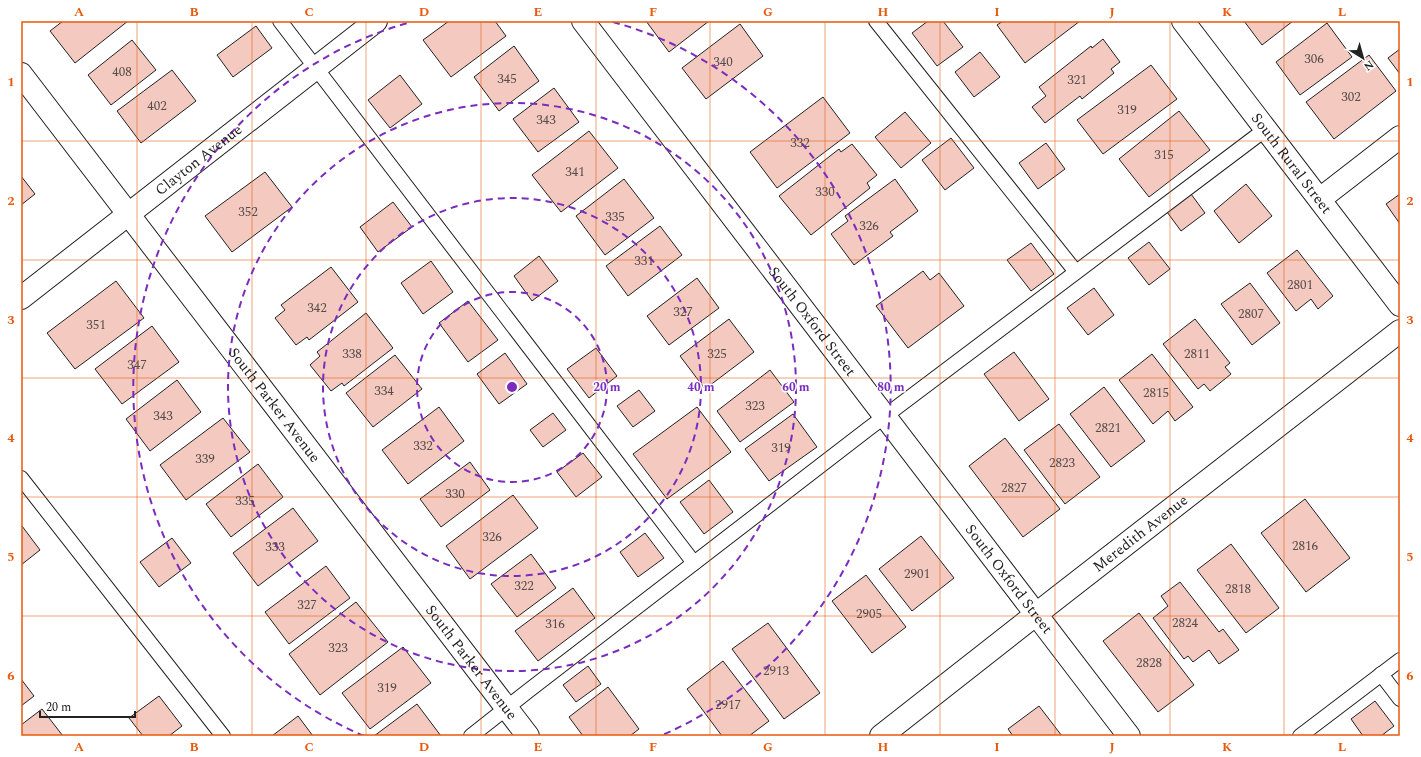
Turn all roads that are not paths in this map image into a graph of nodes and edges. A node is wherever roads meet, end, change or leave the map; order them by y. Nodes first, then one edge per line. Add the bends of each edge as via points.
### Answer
1 (280, 21) edge
2 (376, 21) edge
3 (583, 21) edge
4 (876, 21) edge
5 (1183, 21) edge
6 (316, 68) junction
7 (21, 74) edge
8 (1266, 129) junction
9 (1400, 137) edge
10 (1320, 199) junction
11 (128, 214) junction
12 (1076, 272) junction
13 (21, 298) edge
14 (1400, 305) edge
15 (1400, 331) edge
16 (885, 416) junction
17 (21, 478) edge
18 (694, 563) junction
19 (1036, 614) junction
20 (1400, 660) edge
21 (1381, 674) junction
22 (1400, 699) edge
23 (506, 708) junction
24 (223, 736) edge
25 (471, 736) edge
26 (528, 736) edge
27 (881, 736) edge
28 (1129, 736) edge
29 (1300, 736) edge

1 - 6 lane
2 - 6 street, Clayton Avenue
3 - 16 street, South Oxford Street
4 - 12 lane
5 - 8 street, South Rural Street
6 - 11 street, Clayton Avenue
6 - 18 lane
7 - 11 street, South Parker Avenue
8 - 10 street, South Rural Street
8 - 12 lane
9 - 10 street
10 - 14 street, South Rural Street
11 - 13 street, Clayton Avenue
11 - 23 street, South Parker Avenue
12 - 16 lane
15 - 19 street, Meredith Avenue
16 - 18 lane
16 - 19 street, South Oxford Street
17 - 24 lane
18 - 23 lane
19 - 27 street, Meredith Avenue
19 - 28 street, South Oxford Street
20 - 21 lane
21 - 22 lane
21 - 29 lane
23 - 25 lane
23 - 26 street, South Parker Avenue

